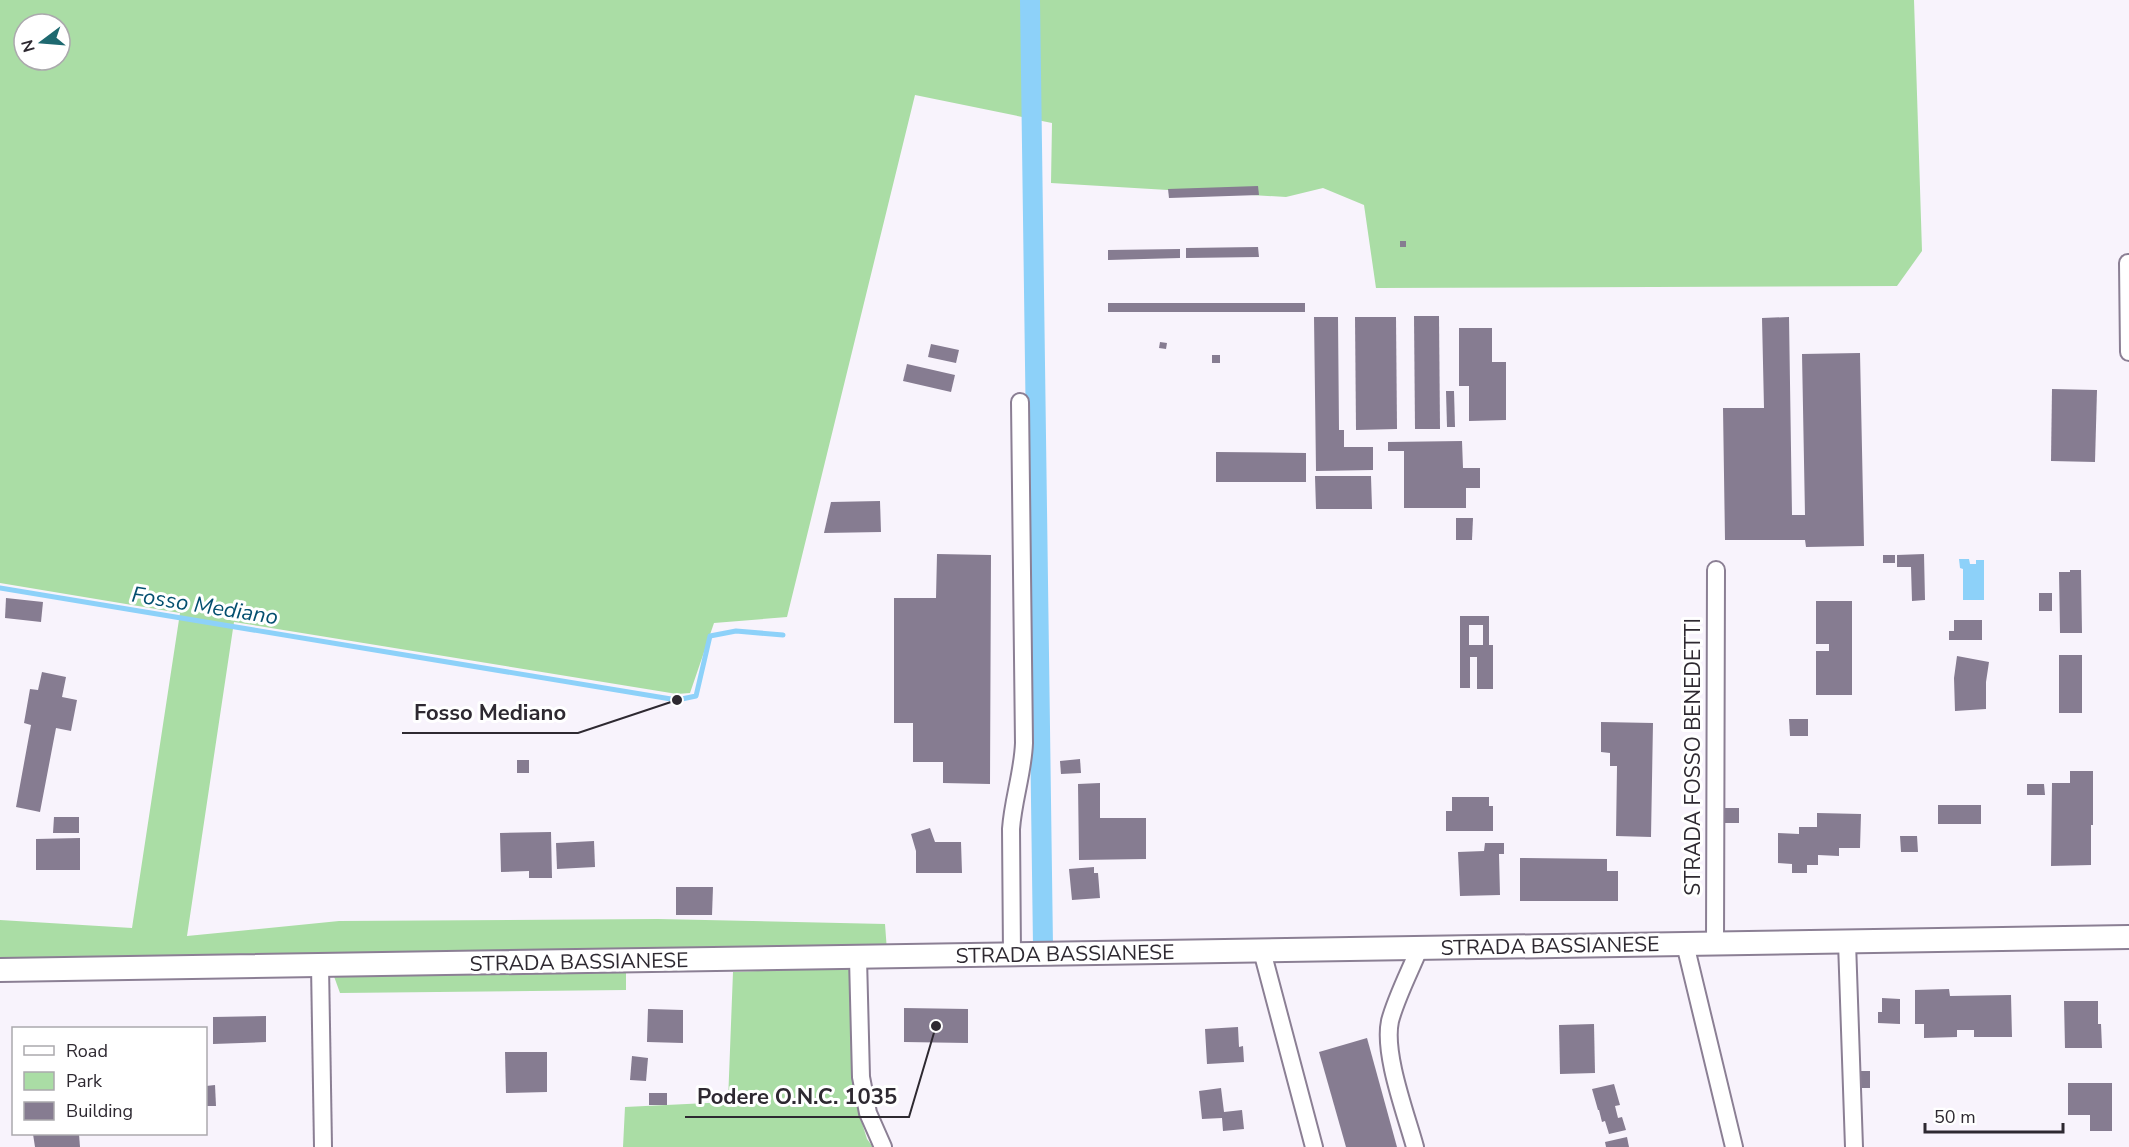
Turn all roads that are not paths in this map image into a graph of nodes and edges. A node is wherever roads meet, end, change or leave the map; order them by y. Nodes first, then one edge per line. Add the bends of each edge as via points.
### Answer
1 (2128, 263) edge
2 (2129, 352) edge
3 (1020, 402) dead end
4 (1716, 570) dead end
5 (2129, 937) edge
6 (1847, 942) junction
7 (1685, 944) junction
8 (1715, 944) junction
9 (1419, 949) junction
10 (1262, 951) junction
11 (1012, 955) junction
12 (858, 958) junction
13 (320, 965) junction
14 (0, 970) edge
15 (323, 1147) edge
16 (883, 1147) edge
17 (1314, 1147) edge
18 (1415, 1147) edge
19 (1734, 1147) edge
20 (1854, 1147) edge

1 - 2 street
3 - 11 street via 1024,743 1011,829
4 - 8 street, STRADA FOSSO BENEDETTI
5 - 6 street, STRADA BASSIANESE
6 - 8 street, STRADA BASSIANESE
6 - 20 street
7 - 8 street, STRADA BASSIANESE
7 - 9 street, STRADA BASSIANESE
7 - 19 street
9 - 10 street, STRADA BASSIANESE
9 - 18 street via 1390,1021 1389,1034 1394,1070
10 - 11 street, STRADA BASSIANESE
10 - 17 street
11 - 12 street, STRADA BASSIANESE
12 - 13 street, STRADA BASSIANESE
12 - 16 street via 861,1077 868,1113
13 - 14 street, STRADA BASSIANESE
13 - 15 street

